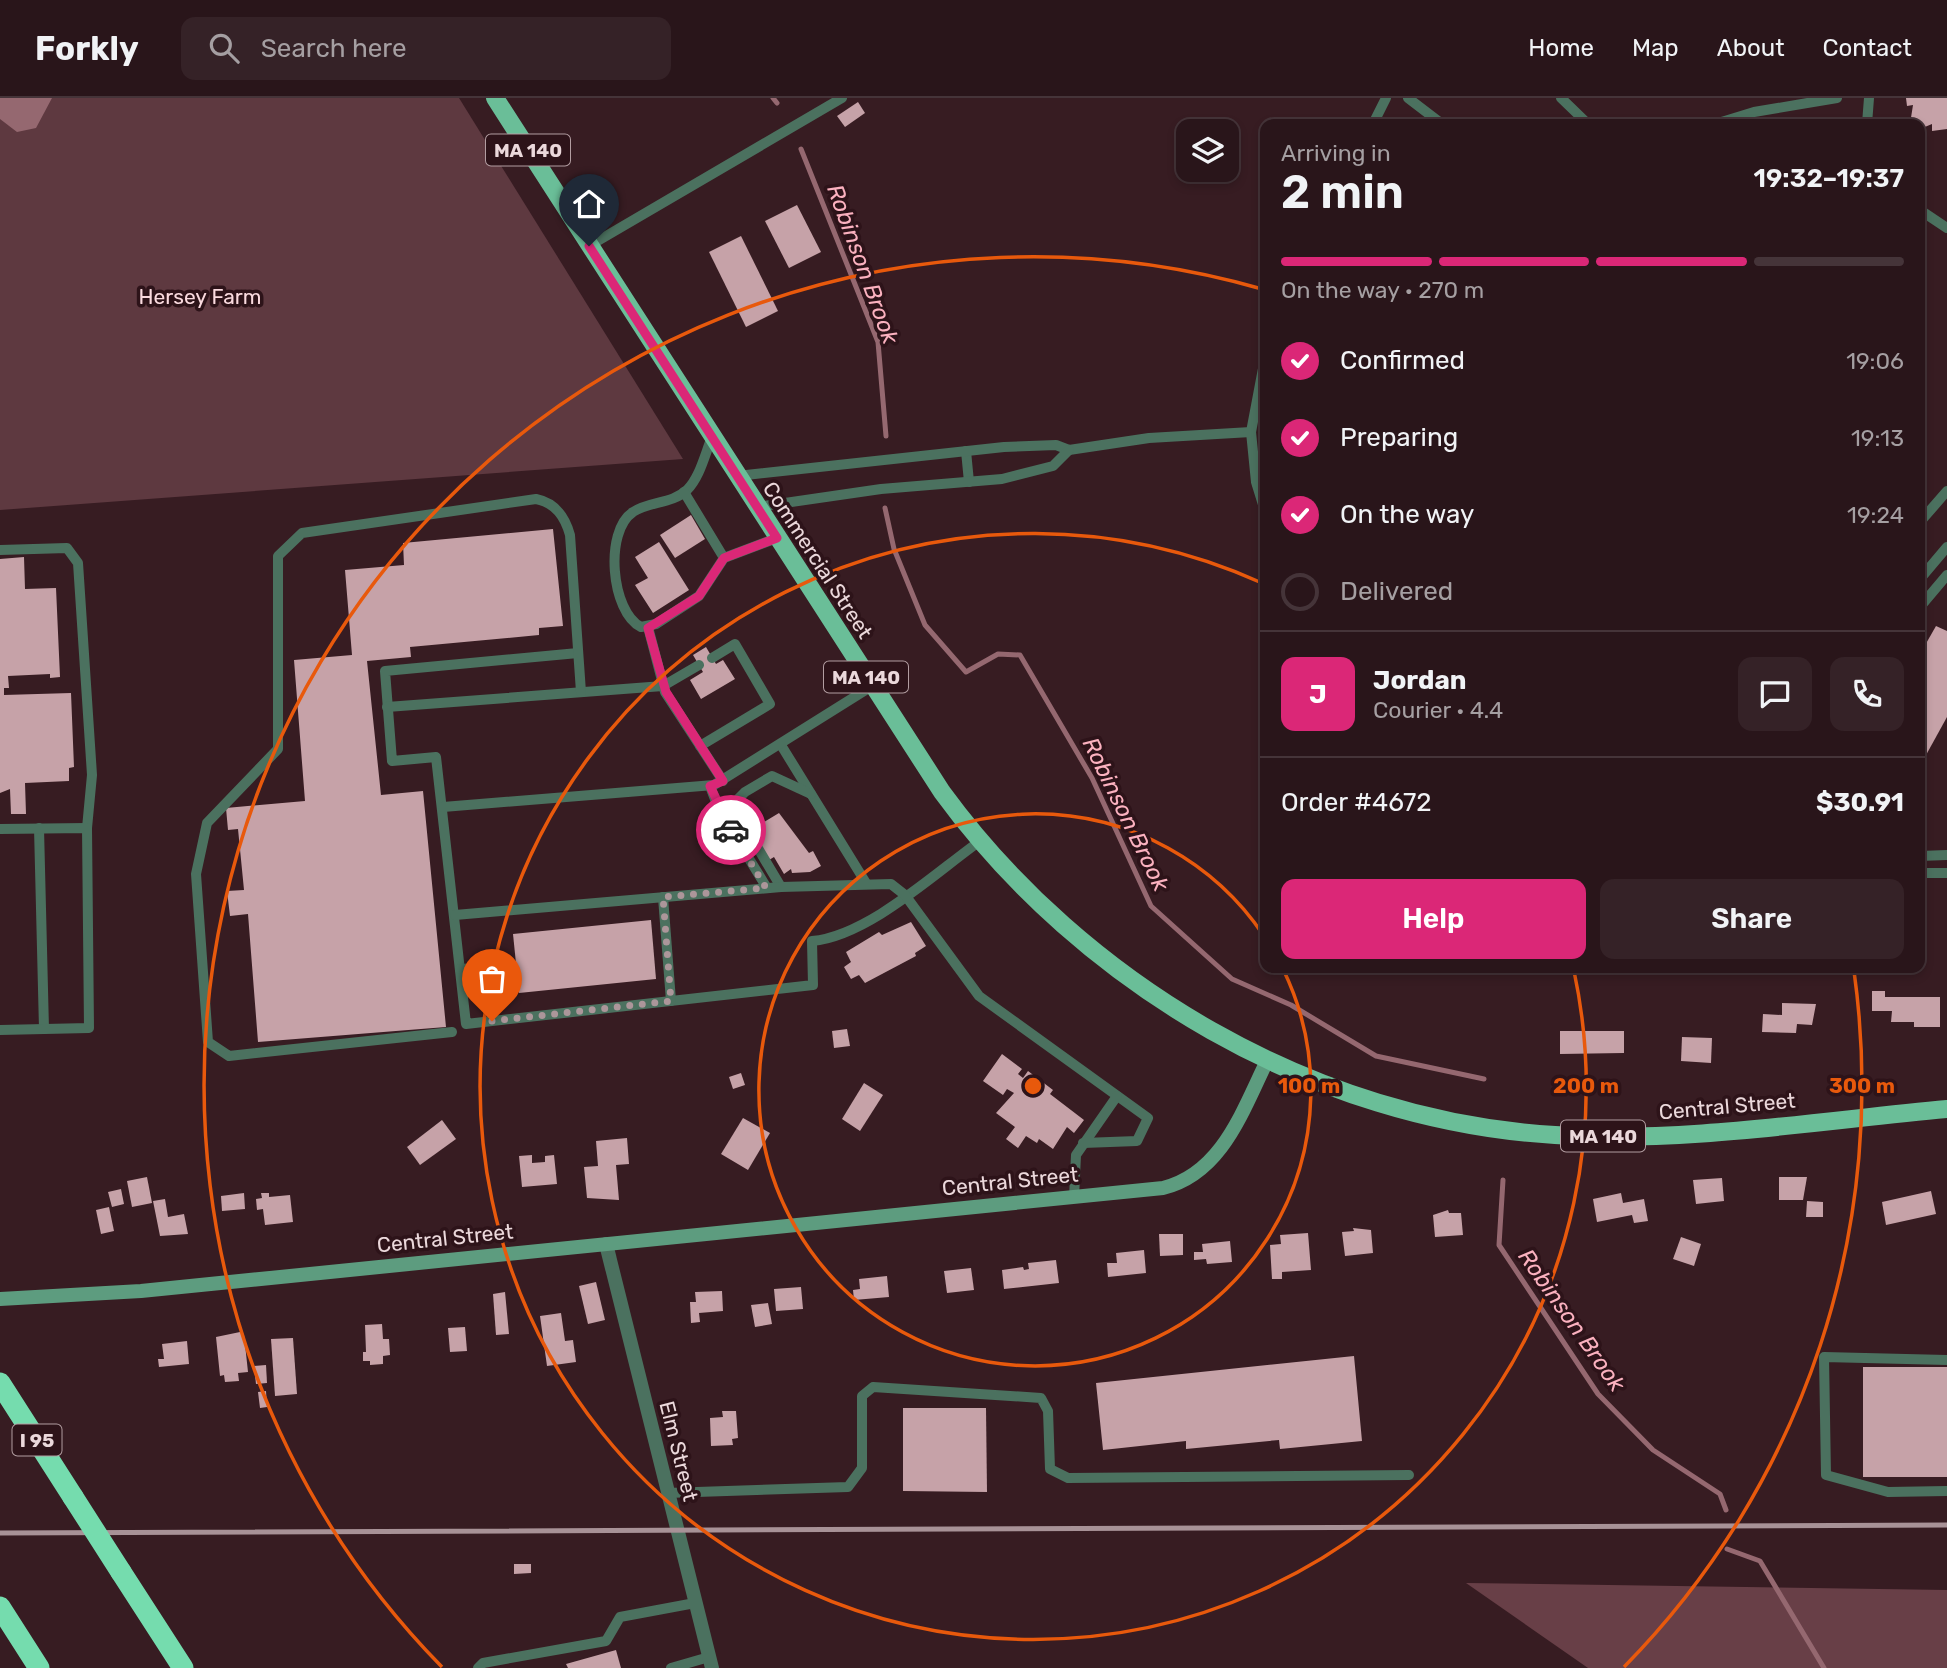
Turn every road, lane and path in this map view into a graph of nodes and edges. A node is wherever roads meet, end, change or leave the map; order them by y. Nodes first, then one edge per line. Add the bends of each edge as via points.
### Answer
1 (495, 98) edge
2 (842, 98) edge
3 (1387, 98) edge
4 (1408, 98) edge
5 (1560, 98) edge
6 (1837, 98) edge
7 (1869, 98) edge
8 (1376, 119) edge
9 (1435, 119) edge
10 (1583, 119) edge
11 (1731, 119) edge
12 (1867, 119) edge
13 (1925, 213) edge
14 (1947, 228) edge
15 (589, 246) junction
16 (1260, 384) edge
17 (1251, 432) junction
18 (712, 437) junction
19 (1069, 450) junction
20 (966, 451) junction
21 (737, 476) junction
22 (969, 482) junction
23 (1947, 491) edge
24 (684, 492) junction
25 (1260, 495) edge
26 (757, 507) junction
27 (1925, 517) edge
28 (777, 538) junction
29 (1947, 547) edge
30 (0, 550) edge
31 (724, 558) junction
32 (1925, 573) edge
33 (1947, 575) edge
34 (1925, 601) edge
35 (648, 628) junction
36 (578, 653) junction
37 (712, 658) dead end
38 (699, 665) dead end
39 (872, 686) junction
40 (663, 687) junction
41 (581, 692) junction
42 (387, 707) junction
43 (781, 745) junction
44 (700, 747) junction
45 (723, 781) junction
46 (710, 786) junction
47 (811, 794) junction
48 (443, 807) junction
49 (39, 828) junction
50 (87, 828) junction
51 (0, 829) edge
52 (980, 841) junction
53 (1947, 855) edge
54 (1925, 856) edge
55 (1925, 873) edge
56 (1947, 873) edge
57 (866, 883) junction
58 (781, 887) junction
59 (766, 888) junction
60 (905, 895) junction
61 (663, 897) junction
62 (455, 915) junction
63 (507, 966) dead end
64 (460, 968) junction
65 (671, 1001) junction
66 (44, 1029) junction
67 (0, 1030) edge
68 (452, 1031) dead end
69 (1268, 1059) junction
70 (1117, 1096) junction
71 (1947, 1109) edge
72 (1083, 1143) junction
73 (1074, 1198) junction
74 (606, 1244) junction
75 (0, 1299) edge
76 (1947, 1360) edge
77 (0, 1383) edge
78 (1409, 1475) dead end
79 (1947, 1491) edge
80 (667, 1493) junction
81 (695, 1603) junction
82 (0, 1607) edge
83 (711, 1662) edge
84 (39, 1668) edge
85 (183, 1668) edge
86 (478, 1668) edge
87 (671, 1668) edge

1 - 15 main road, Commercial Street / MA 140
2 - 15 lane
3 - 8 lane
4 - 9 lane
5 - 10 lane
6 - 11 lane
7 - 12 lane
13 - 14 lane
15 - 18 main road, Commercial Street / MA 140
16 - 17 lane
17 - 19 lane via 1149,438
17 - 25 lane
18 - 21 main road, Commercial Street / MA 140
18 - 24 lane via 697,475
19 - 20 lane via 1042,444
19 - 22 lane via 1060,461 1032,473
20 - 21 lane
20 - 22 lane
21 - 26 main road, Commercial Street / MA 140
22 - 26 lane
23 - 27 lane
24 - 31 lane
24 - 35 lane via 632,513 618,532 619,603 634,624
26 - 28 main road, Commercial Street / MA 140
28 - 31 lane
28 - 39 main road, Commercial Street / MA 140
29 - 32 lane
30 - 50 lane via 67,548 78,563 92,775
31 - 35 lane via 699,596
33 - 34 lane
35 - 40 lane
36 - 41 lane
36 - 42 lane via 385,671
36 - 68 lane via 570,535 564,517 544,501 302,533 278,555 278,749 207,823 196,874 208,1042 229,1056
37 - 44 lane via 735,644 770,704
38 - 40 lane
39 - 43 lane
39 - 52 main road, Commercial Street / MA 140
40 - 41 lane
40 - 44 lane
41 - 42 lane
42 - 48 lane via 392,761 436,757
43 - 45 lane
43 - 47 lane
44 - 45 lane
45 - 46 lane
46 - 48 lane
46 - 59 lane via 719,810
47 - 57 lane
47 - 58 lane via 772,776 736,801 737,813
48 - 62 lane
49 - 50 lane
49 - 51 lane
49 - 66 lane
50 - 66 lane via 89,1028
52 - 60 lane
52 - 69 main road, Commercial Street / MA 140 via 1050,914 1114,967 1182,1013
53 - 54 lane
55 - 56 lane
57 - 58 lane
57 - 60 lane via 891,884
58 - 59 lane
59 - 61 lane
60 - 65 lane via 848,932 812,941 813,985
60 - 70 lane via 978,996
61 - 62 lane
61 - 65 lane
62 - 64 lane
63 - 64 lane
64 - 65 lane via 466,1024
66 - 67 lane
69 - 71 main road, Central Street / MA 140 via 1360,1096 1426,1115 1552,1135 1661,1135
69 - 73 main road, Central Street via 1219,1152 1194,1176 1153,1190
70 - 72 lane
70 - 72 lane via 1148,1118 1137,1141
72 - 73 lane via 1074,1160
73 - 74 main road, Central Street
74 - 75 main road, Central Street via 141,1291
74 - 80 street, Elm Street
76 - 79 lane via 1824,1357 1825,1475 1888,1492
77 - 85 highway, I 95, bridge
78 - 80 lane via 1068,1478 1049,1469 1048,1411 1041,1398 873,1387 862,1396 862,1468 848,1487
80 - 81 street, Elm Street
81 - 83 street, Elm Street
81 - 86 lane via 620,1617 606,1641 483,1662
82 - 84 highway
83 - 87 lane

